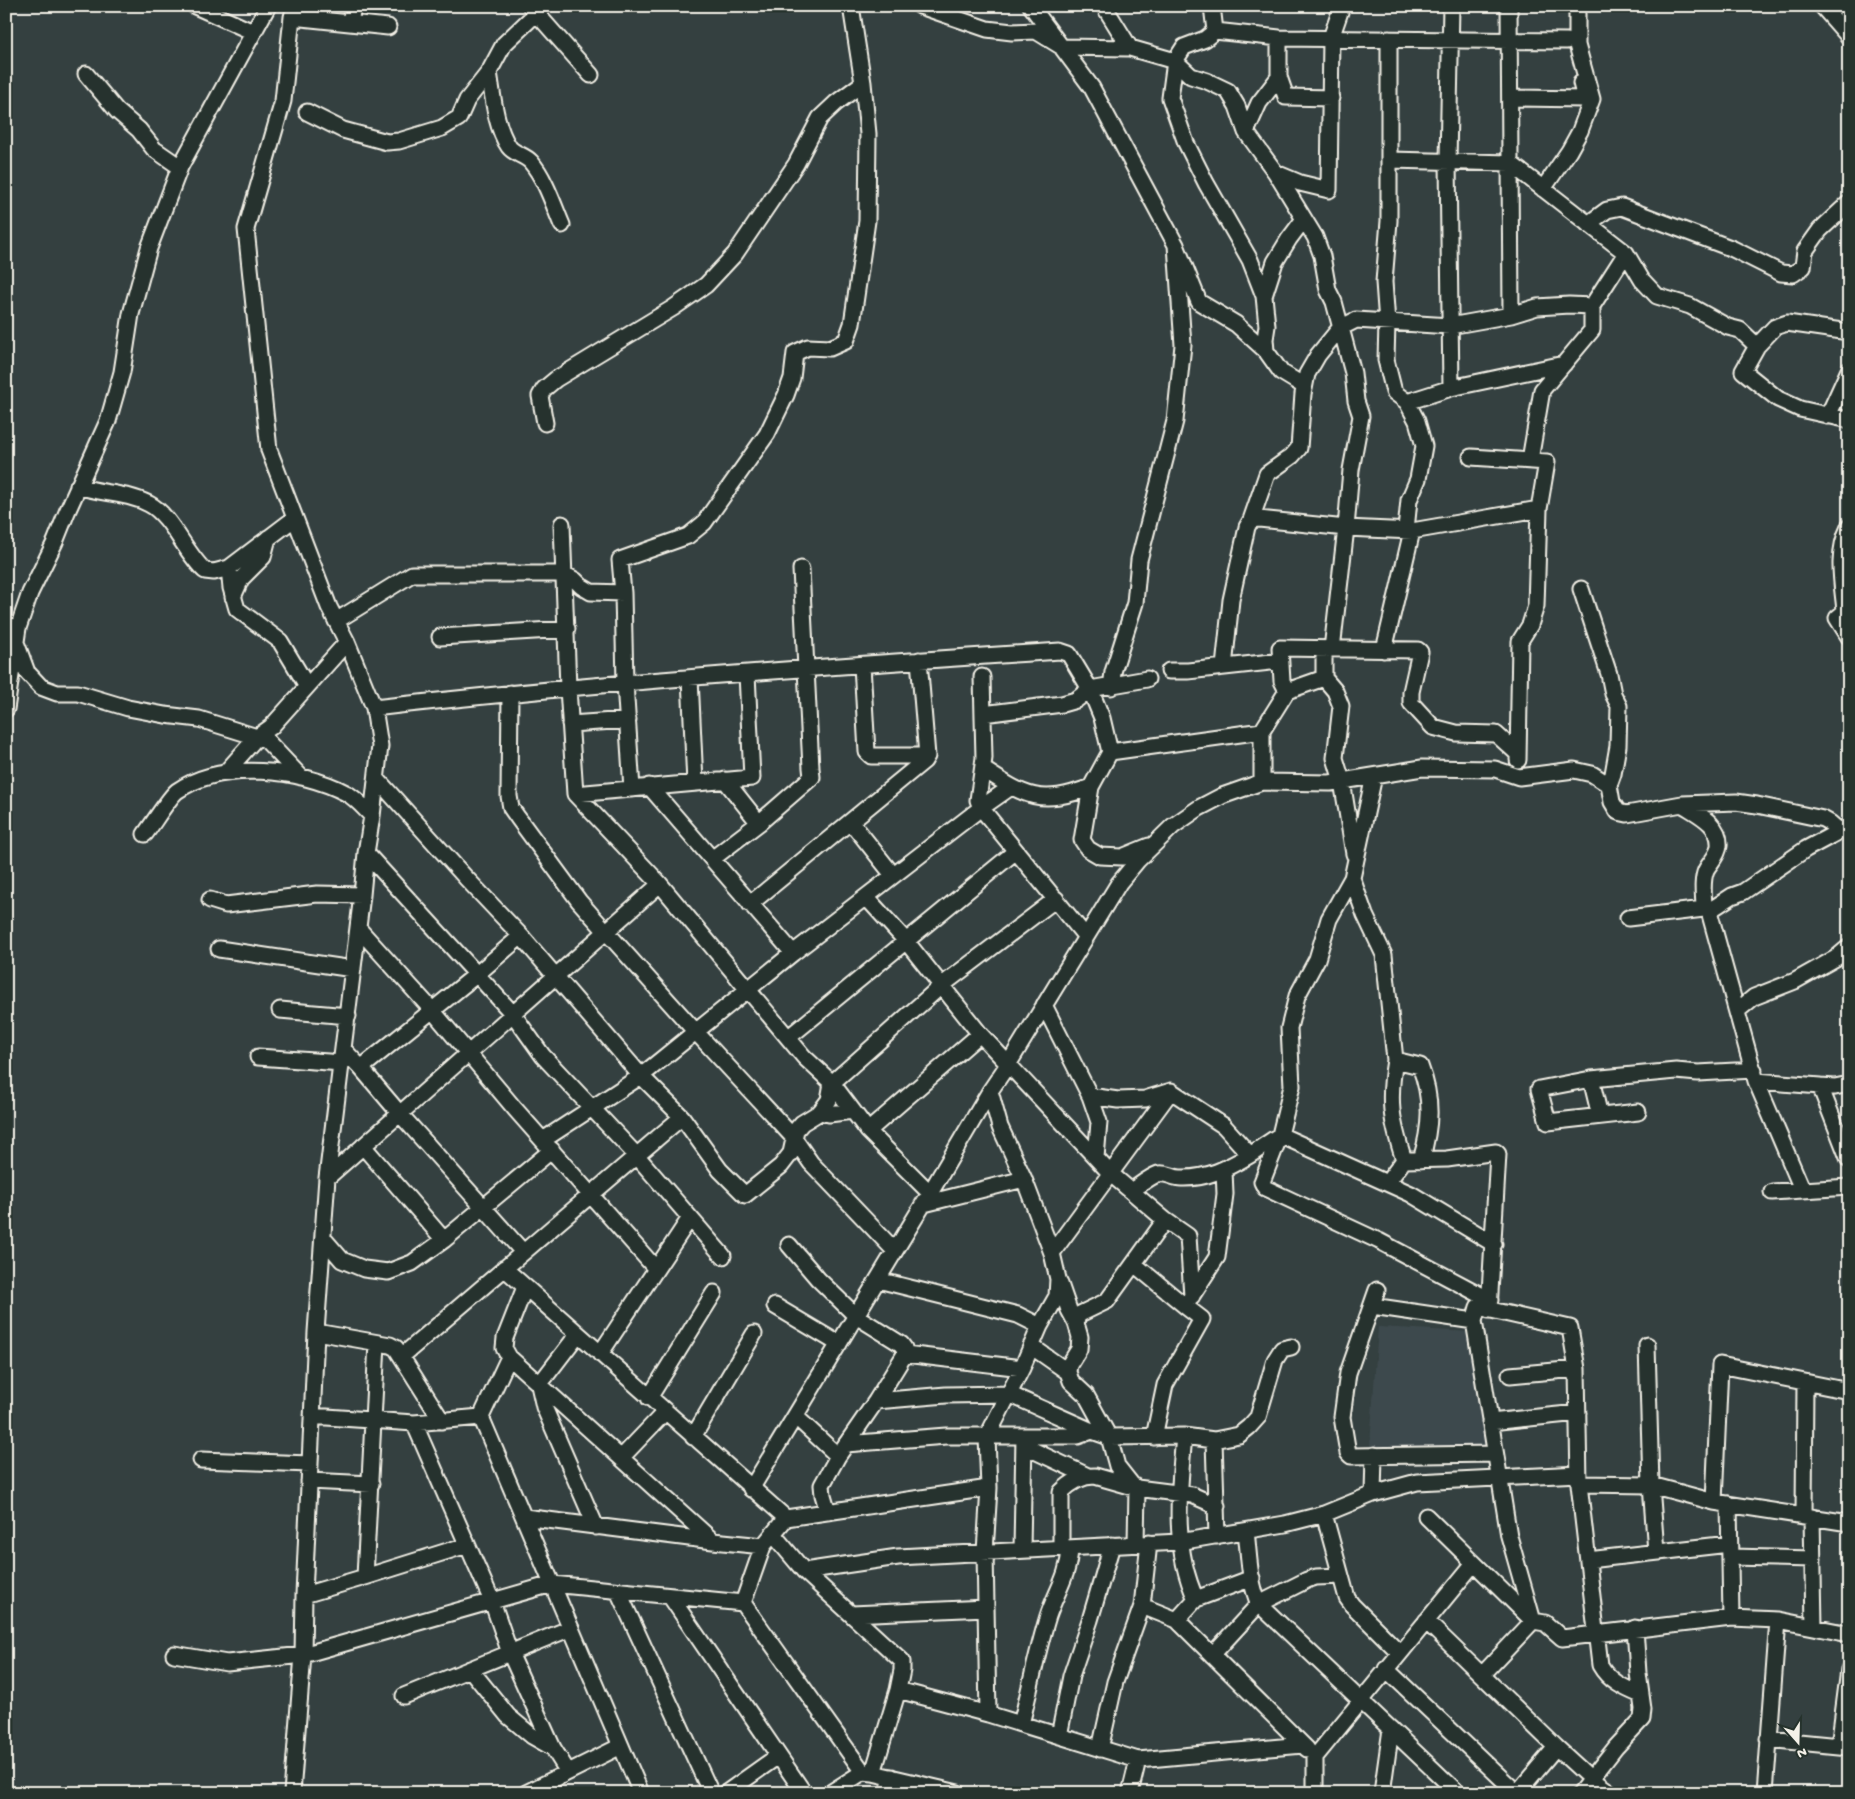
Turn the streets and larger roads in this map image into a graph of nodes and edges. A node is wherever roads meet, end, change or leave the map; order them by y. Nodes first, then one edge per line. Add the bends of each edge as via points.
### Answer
1 (195, 6) edge
2 (268, 6) edge
3 (353, 6) edge
4 (851, 6) edge
5 (920, 6) edge
6 (1032, 6) edge
7 (1104, 6) edge
8 (1212, 6) edge
9 (1342, 6) edge
10 (1451, 6) edge
11 (1509, 6) edge
12 (1568, 6) edge
13 (1577, 6) edge
14 (1822, 6) edge
15 (536, 9) edge
16 (294, 12) edge
17 (350, 23) junction
18 (388, 26) dead end
19 (1215, 31) junction
20 (253, 32) junction
21 (1279, 38) junction
22 (1331, 38) junction
23 (1849, 38) edge
24 (1389, 39) junction
25 (1451, 39) junction
26 (1510, 40) junction
27 (1567, 41) junction
28 (1062, 48) junction
29 (1130, 48) junction
30 (1176, 61) junction
31 (489, 72) junction
32 (86, 74) dead end
33 (591, 75) dead end
34 (1279, 77) junction
35 (863, 83) junction
36 (1331, 98) junction
37 (1510, 98) junction
38 (306, 112) dead end
39 (1246, 132) junction
40 (1390, 160) junction
41 (1448, 162) junction
42 (1510, 163) junction
43 (180, 167) junction
44 (1276, 173) junction
45 (1543, 189) junction
46 (1849, 203) edge
47 (1304, 219) junction
48 (1588, 224) junction
49 (562, 225) dead end
50 (1176, 245) junction
51 (1626, 253) junction
52 (1264, 296) junction
53 (1592, 306) junction
54 (1511, 315) junction
55 (1387, 323) junction
56 (1450, 326) junction
57 (1340, 328) junction
58 (1849, 332) edge
59 (1757, 346) junction
60 (1266, 351) junction
61 (1564, 364) junction
62 (1849, 370) edge
63 (1304, 386) junction
64 (1451, 388) junction
65 (1407, 402) junction
66 (1828, 416) junction
67 (1849, 420) edge
68 (545, 423) dead end
69 (1471, 456) dead end
70 (1530, 460) junction
71 (78, 486) junction
72 (1539, 509) junction
73 (296, 518) junction
74 (1251, 520) junction
75 (562, 524) dead end
76 (1849, 527) edge
77 (1346, 528) junction
78 (1409, 530) junction
79 (268, 538) junction
80 (1844, 563) edge
81 (229, 568) junction
82 (801, 569) dead end
83 (564, 574) junction
84 (1581, 589) dead end
85 (622, 593) junction
86 (233, 597) junction
87 (1847, 609) edge
88 (336, 621) junction
89 (567, 628) junction
90 (440, 637) dead end
91 (1849, 637) edge
92 (347, 642) junction
93 (16, 643) junction
94 (1328, 649) junction
95 (1384, 650) junction
96 (919, 660) junction
97 (1280, 661) junction
98 (862, 665) junction
99 (1224, 667) junction
100 (806, 669) junction
101 (1169, 671) dead end
102 (747, 674) junction
103 (982, 677) dead end
104 (690, 678) junction
105 (1324, 678) junction
106 (1147, 680) dead end
107 (625, 683) junction
108 (307, 686) junction
109 (1111, 687) junction
110 (568, 688) junction
111 (1090, 689) junction
112 (1287, 691) junction
113 (510, 693) junction
114 (374, 708) junction
115 (6, 709) edge
116 (983, 714) junction
117 (628, 720) junction
118 (570, 724) junction
119 (1262, 731) junction
120 (257, 737) junction
121 (1110, 752) junction
122 (1518, 753) junction
123 (891, 756) junction
124 (926, 756) junction
125 (982, 769) junction
126 (225, 773) junction
127 (1374, 776) junction
128 (300, 777) junction
129 (1519, 777) junction
130 (377, 779) junction
131 (726, 780) junction
132 (902, 780) junction
133 (1342, 781) junction
134 (1262, 782) junction
135 (695, 783) junction
136 (1609, 785) junction
137 (649, 786) junction
138 (1011, 787) junction
139 (1091, 787) junction
140 (632, 789) junction
141 (575, 794) junction
142 (1682, 804) junction
143 (981, 808) junction
144 (372, 816) junction
145 (851, 822) junction
146 (759, 823) junction
147 (1843, 828) edge
148 (145, 834) dead end
149 (1157, 842) junction
150 (1016, 851) junction
151 (366, 853) junction
152 (712, 859) junction
153 (1355, 860) junction
154 (893, 875) junction
155 (1352, 878) junction
156 (660, 884) junction
157 (362, 896) junction
158 (866, 897) junction
159 (1056, 899) junction
160 (210, 900) dead end
161 (750, 904) junction
162 (1707, 910) junction
163 (1628, 918) dead end
164 (358, 928) junction
165 (606, 931) junction
166 (521, 936) junction
167 (1086, 937) junction
168 (906, 941) junction
169 (1849, 947) edge
170 (218, 949) dead end
171 (793, 953) junction
172 (353, 969) junction
173 (476, 975) junction
174 (556, 976) junction
175 (941, 986) junction
176 (747, 990) junction
177 (1044, 1005) junction
178 (280, 1010) dead end
179 (432, 1010) junction
180 (1737, 1011) junction
181 (513, 1014) junction
182 (348, 1016) junction
183 (695, 1031) junction
184 (980, 1034) junction
185 (789, 1037) junction
186 (468, 1054) junction
187 (258, 1057) dead end
188 (343, 1057) junction
189 (1395, 1060) junction
190 (1009, 1063) junction
191 (362, 1068) junction
192 (641, 1076) junction
193 (1755, 1076) junction
194 (1591, 1080) junction
195 (832, 1083) junction
196 (1849, 1084) edge
197 (1820, 1086) junction
198 (990, 1090) junction
199 (1171, 1091) junction
200 (1090, 1096) junction
201 (592, 1109) junction
202 (853, 1111) junction
203 (820, 1112) junction
204 (1638, 1112) dead end
205 (400, 1114) junction
206 (1600, 1116) junction
207 (682, 1117) junction
208 (868, 1131) junction
209 (1280, 1134) junction
210 (793, 1138) junction
211 (548, 1145) junction
212 (364, 1146) junction
213 (636, 1155) junction
214 (1250, 1155) junction
215 (1096, 1158) junction
216 (1404, 1160) junction
217 (1421, 1160) junction
218 (1849, 1160) edge
219 (1224, 1170) junction
220 (1111, 1174) junction
221 (327, 1178) junction
222 (1024, 1179) junction
223 (1387, 1183) junction
224 (1849, 1187) edge
225 (1802, 1188) junction
226 (1131, 1191) junction
227 (1772, 1192) dead end
228 (591, 1194) junction
229 (927, 1198) junction
230 (484, 1208) junction
231 (690, 1218) junction
232 (1165, 1220) junction
233 (323, 1238) junction
234 (444, 1240) junction
235 (789, 1244) dead end
236 (1494, 1244) junction
237 (895, 1251) junction
238 (523, 1252) junction
239 (1052, 1253) junction
240 (723, 1256) dead end
241 (1134, 1264) junction
242 (504, 1268) junction
243 (656, 1269) junction
244 (1058, 1279) junction
245 (878, 1280) junction
246 (524, 1286) junction
247 (1377, 1290) dead end
248 (714, 1293) dead end
249 (1188, 1301) junction
250 (1490, 1305) junction
251 (775, 1306) dead end
252 (1372, 1306) junction
253 (856, 1316) junction
254 (1474, 1321) junction
255 (1076, 1323) junction
256 (1040, 1326) junction
257 (316, 1332) junction
258 (578, 1334) junction
259 (754, 1334) dead end
260 (377, 1343) junction
261 (839, 1344) junction
262 (1647, 1345) dead end
263 (1032, 1346) junction
264 (1291, 1347) dead end
265 (600, 1354) junction
266 (905, 1354) junction
267 (402, 1356) junction
268 (509, 1357) junction
269 (1022, 1368) junction
270 (1577, 1369) junction
271 (1068, 1372) junction
272 (1510, 1375) dead end
273 (1805, 1383) junction
274 (539, 1385) junction
275 (1849, 1392) edge
276 (1009, 1394) junction
277 (649, 1398) junction
278 (876, 1401) junction
279 (665, 1412) junction
280 (1578, 1413) junction
281 (312, 1416) junction
282 (795, 1416) junction
283 (482, 1418) junction
284 (374, 1420) junction
285 (442, 1420) junction
286 (1490, 1422) junction
287 (414, 1423) junction
288 (1092, 1431) junction
289 (1154, 1436) junction
290 (1184, 1436) junction
291 (693, 1437) junction
292 (987, 1437) junction
293 (1109, 1437) junction
294 (1214, 1440) junction
295 (1024, 1441) junction
296 (842, 1450) junction
297 (1495, 1454) junction
298 (1374, 1455) junction
299 (620, 1458) junction
300 (201, 1460) dead end
301 (310, 1464) junction
302 (1088, 1476) junction
303 (1499, 1478) junction
304 (1579, 1479) junction
305 (309, 1481) junction
306 (371, 1484) junction
307 (1651, 1485) junction
308 (751, 1488) junction
309 (988, 1488) junction
310 (1137, 1488) junction
311 (1179, 1493) junction
312 (1373, 1494) junction
313 (1721, 1503) junction
314 (1217, 1506) junction
315 (828, 1512) junction
316 (1324, 1514) junction
317 (1426, 1516) dead end
318 (1808, 1516) junction
319 (524, 1517) junction
320 (786, 1518) junction
321 (1849, 1523) edge
322 (596, 1527) junction
323 (1246, 1531) junction
324 (773, 1534) junction
325 (1217, 1536) junction
326 (713, 1541) junction
327 (1179, 1542) junction
328 (1143, 1544) junction
329 (467, 1545) junction
330 (1112, 1545) junction
331 (763, 1546) junction
332 (1066, 1548) junction
333 (1022, 1550) junction
334 (1729, 1550) junction
335 (985, 1552) junction
336 (1656, 1552) junction
337 (1813, 1559) junction
338 (1588, 1560) junction
339 (1474, 1563) junction
340 (804, 1571) junction
341 (1341, 1576) junction
342 (365, 1577) junction
343 (1252, 1578) junction
344 (552, 1584) junction
345 (618, 1591) junction
346 (304, 1595) junction
347 (670, 1596) junction
348 (1196, 1599) junction
349 (492, 1602) junction
350 (743, 1603) junction
351 (1260, 1604) junction
352 (1142, 1606) junction
353 (986, 1608) junction
354 (852, 1614) junction
355 (1731, 1618) junction
356 (1177, 1620) junction
357 (1778, 1620) junction
358 (1426, 1621) junction
359 (1533, 1621) junction
360 (1814, 1627) junction
361 (571, 1628) junction
362 (1634, 1628) junction
363 (1597, 1633) junction
364 (1849, 1634) edge
365 (510, 1653) junction
366 (1400, 1653) junction
367 (174, 1654) dead end
368 (304, 1655) junction
369 (1212, 1655) junction
370 (470, 1669) junction
371 (1386, 1669) junction
372 (1849, 1669) edge
373 (1482, 1675) junction
374 (898, 1690) junction
375 (1641, 1694) junction
376 (404, 1696) dead end
377 (1361, 1700) junction
378 (988, 1714) junction
379 (1021, 1724) junction
380 (1391, 1729) junction
381 (1058, 1736) junction
382 (1768, 1739) junction
383 (1303, 1745) junction
384 (621, 1746) junction
385 (1844, 1746) edge
386 (1556, 1747) junction
387 (553, 1748) junction
388 (1100, 1749) junction
389 (778, 1756) junction
390 (1314, 1757) junction
391 (1138, 1760) junction
392 (568, 1772) junction
393 (868, 1772) junction
394 (892, 1777) junction
395 (1591, 1779) junction
396 (730, 1792) edge
397 (292, 1793) edge
398 (526, 1793) edge
399 (641, 1793) edge
400 (711, 1793) edge
401 (804, 1793) edge
402 (830, 1793) edge
403 (888, 1793) edge
404 (958, 1793) edge
405 (1130, 1793) edge
406 (1315, 1793) edge
407 (1382, 1793) edge
408 (1458, 1793) edge
409 (1517, 1793) edge
410 (1580, 1793) edge
411 (1611, 1793) edge
412 (1766, 1793) edge

1 - 20 street
2 - 20 street
3 - 17 street
4 - 35 street
5 - 28 street via 987,29 1036,31
6 - 28 street
7 - 29 street
8 - 19 street
9 - 22 street
10 - 25 street
11 - 26 street
12 - 27 street
13 - 45 street via 1577,45 1592,99 1580,131
14 - 23 street
15 - 31 street via 504,44
15 - 33 street
16 - 17 street
16 - 73 street via 282,101 246,229 269,450
17 - 18 street
19 - 21 street
19 - 30 street via 1184,47
20 - 43 street
21 - 22 street
21 - 34 street
22 - 24 street
22 - 36 street
24 - 25 street
24 - 40 street
25 - 26 street
25 - 41 street
26 - 27 street
26 - 37 street
27 - 37 street via 1586,99
28 - 29 street
28 - 50 street via 1092,88
29 - 30 street
30 - 39 street via 1191,76 1228,91
30 - 52 street via 1170,98 1186,143 1250,260
31 - 38 street via 466,100 459,118 435,130 399,141 381,141 343,130
31 - 49 street via 499,126 510,148 532,163
32 - 43 street via 154,149
34 - 36 street via 1286,97
34 - 39 street via 1259,103
35 - 68 street via 820,118 796,164 735,254 706,285 544,389 540,396
35 - 85 street via 868,134 867,221 852,324 846,341 830,348 808,346 795,353 792,378 767,434 704,523 688,536 620,560
36 - 44 street via 1329,190
37 - 42 street
39 - 44 street
40 - 41 street
40 - 55 street via 1384,282
41 - 42 street
41 - 56 street
42 - 45 street
42 - 54 street
43 - 71 street via 149,248 108,421
44 - 47 street
45 - 48 street
46 - 48 street via 1820,230 1804,251 1803,268 1793,274 1781,273 1733,249 1622,207 1607,210
47 - 52 street via 1275,262
47 - 57 street via 1322,256
48 - 51 street
50 - 60 street via 1199,302 1236,324
50 - 109 street via 1183,345 1175,421 1138,560 1135,603
51 - 53 street
51 - 59 street via 1642,280 1657,296 1690,306 1740,330
52 - 60 street
53 - 54 street via 1537,307
53 - 61 street via 1592,330
54 - 56 street
55 - 56 street
55 - 57 street via 1356,320
55 - 65 street via 1386,360 1394,392
56 - 64 street
57 - 63 street via 1318,355
57 - 77 street via 1361,416 1351,470
58 - 59 street via 1787,323 1775,327
59 - 66 street via 1743,371 1778,399
60 - 63 street via 1281,372
61 - 64 street
61 - 70 street via 1542,390
62 - 66 street
63 - 74 street via 1299,448 1267,474
64 - 65 street
65 - 78 street via 1424,446 1418,479 1408,500
66 - 67 street
69 - 70 street
70 - 72 street via 1547,462
71 - 81 street via 125,494 150,504 164,516 205,571
71 - 93 street via 30,593
72 - 78 street
72 - 122 street via 1536,606 1520,641
73 - 79 street
73 - 88 street
74 - 77 street
74 - 99 street via 1231,600
75 - 83 street
76 - 80 street via 1845,534
77 - 78 street
77 - 94 street
78 - 95 street
79 - 81 street
79 - 86 street via 263,557 241,579
80 - 87 street
81 - 86 street
82 - 100 street
83 - 85 street via 591,592
83 - 88 street via 412,574
83 - 89 street
84 - 136 street via 1619,706 1618,746
85 - 107 street
86 - 108 street via 236,609 280,641
87 - 91 street via 1837,618
88 - 92 street
89 - 90 street
89 - 110 street
92 - 108 street
92 - 114 street
93 - 115 street
93 - 120 street via 27,672 42,687 57,693 78,693 165,716 199,719
94 - 95 street
94 - 97 street via 1280,648
94 - 105 street
95 - 122 street via 1420,652 1411,703 1433,727 1496,734
96 - 98 street
96 - 111 street via 1060,651 1069,654
96 - 124 street
97 - 99 street
97 - 112 street via 1282,681
98 - 100 street
98 - 123 street via 867,752 871,756
99 - 101 street
100 - 102 street
100 - 146 street via 812,777
102 - 104 street
102 - 131 street via 752,778
103 - 116 street
104 - 107 street
104 - 135 street
105 - 112 street
105 - 133 street via 1336,691 1341,706 1335,758
106 - 109 street
107 - 110 street
107 - 117 street
108 - 120 street via 271,727
109 - 111 street
110 - 113 street
110 - 118 street
111 - 116 street via 1076,700 1062,704
111 - 121 street via 1102,718
112 - 119 street
113 - 114 street
113 - 165 street via 508,796 511,808 579,901
114 - 130 street via 380,746
116 - 125 street
117 - 118 street
117 - 140 street
118 - 141 street
119 - 121 street
119 - 134 street
120 - 126 street
120 - 128 street via 266,740
121 - 139 street
122 - 129 street
123 - 124 street
123 - 132 street
124 - 132 street
125 - 138 street
125 - 143 street via 978,800
126 - 128 street via 254,772
126 - 148 street via 195,780 174,792
127 - 129 street via 1422,768 1495,769
127 - 133 street
127 - 153 street
128 - 144 street via 323,782 348,794
129 - 136 street via 1574,770 1592,774
130 - 144 street
130 - 166 street
131 - 135 street
131 - 146 street
132 - 145 street
133 - 134 street via 1330,784
133 - 153 street
134 - 149 street via 1199,808
135 - 137 street
136 - 142 street via 1612,802 1618,812 1627,814
137 - 140 street
137 - 152 street
138 - 139 street via 1038,797 1056,798
138 - 143 street
139 - 149 street via 1082,840 1088,850 1100,856 1122,857
140 - 141 street
141 - 156 street
142 - 147 street via 1736,802 1757,805 1823,820
142 - 162 street via 1712,824 1717,832 1719,846 1706,870 1704,883
143 - 150 street
143 - 154 street
144 - 151 street
145 - 154 street
145 - 161 street
146 - 152 street
147 - 162 street via 1743,892
149 - 167 street via 1119,883
150 - 159 street
150 - 168 street
151 - 157 street
151 - 173 street
152 - 161 street
153 - 155 street
154 - 158 street
155 - 189 street via 1384,955
155 - 209 street via 1329,919 1317,959 1297,996 1290,1028 1292,1086
156 - 165 street
156 - 176 street
157 - 160 street via 317,894 226,905
157 - 164 street
158 - 168 street
158 - 171 street
159 - 167 street
159 - 175 street
161 - 171 street
162 - 163 street
162 - 180 street
164 - 172 street
164 - 179 street
165 - 174 street
165 - 183 street
166 - 173 street
166 - 174 street
167 - 177 street
168 - 175 street
168 - 185 street
169 - 180 street via 1795,981 1754,996
170 - 172 street
171 - 176 street
172 - 182 street
173 - 179 street
173 - 181 street
174 - 181 street
174 - 192 street
175 - 184 street
175 - 195 street
176 - 183 street
176 - 185 street
177 - 190 street
177 - 200 street
178 - 182 street
179 - 186 street
179 - 191 street
180 - 193 street
181 - 186 street
181 - 201 street via 543,1056
182 - 188 street
183 - 192 street
183 - 210 street
184 - 190 street
184 - 208 street
185 - 195 street via 804,1057
186 - 205 street
186 - 211 street
187 - 188 street
188 - 191 street
188 - 221 street
189 - 216 street via 1390,1089 1391,1108
189 - 217 street via 1420,1066 1425,1078 1430,1114
190 - 198 street
190 - 215 street
191 - 205 street
192 - 201 street
192 - 207 street
193 - 194 street via 1676,1071
193 - 197 street
193 - 225 street
194 - 206 street
194 - 206 street via 1539,1089 1548,1122
195 - 202 street
195 - 203 street via 829,1100
196 - 197 street
197 - 218 street
198 - 222 street via 1000,1127
198 - 229 street
199 - 200 street via 1145,1099
199 - 214 street via 1224,1126
199 - 220 street
200 - 215 street via 1099,1122
201 - 211 street
201 - 213 street
202 - 203 street
202 - 208 street
203 - 210 street via 802,1123
204 - 206 street
205 - 212 street
205 - 230 street
207 - 210 street via 720,1170 745,1195 781,1166 791,1153
207 - 213 street
208 - 229 street
209 - 214 street
209 - 223 street
209 - 250 street via 1262,1182 1265,1188 1379,1241
210 - 237 street via 811,1162
211 - 228 street
211 - 230 street
212 - 221 street
212 - 234 street
213 - 228 street
213 - 231 street
214 - 219 street
215 - 220 street
216 - 217 street
216 - 223 street
217 - 236 street via 1498,1154
219 - 226 street via 1195,1178 1157,1174
219 - 249 street via 1217,1257
220 - 226 street
220 - 239 street
221 - 233 street
222 - 229 street
222 - 239 street
223 - 236 street
224 - 225 street
225 - 227 street
226 - 232 street
228 - 238 street
228 - 243 street
229 - 237 street
230 - 234 street
230 - 238 street
231 - 240 street
231 - 243 street
232 - 241 street
232 - 249 street via 1188,1236
233 - 234 street via 342,1260 364,1269 388,1272 412,1263
233 - 257 street
235 - 253 street via 818,1279
236 - 250 street
237 - 245 street
238 - 242 street
239 - 244 street
241 - 249 street
241 - 255 street via 1107,1301 1078,1315
242 - 246 street
242 - 267 street
243 - 265 street
244 - 255 street
244 - 256 street via 1057,1296
245 - 253 street
245 - 256 street via 1018,1315
246 - 258 street
246 - 268 street via 505,1338 504,1348
247 - 252 street
248 - 277 street
249 - 289 street via 1202,1319 1165,1384
250 - 254 street via 1478,1307
250 - 270 street via 1570,1328
251 - 261 street
252 - 254 street
252 - 298 street via 1348,1373 1342,1417 1349,1455
253 - 261 street
253 - 266 street via 901,1344
254 - 286 street
255 - 271 street via 1079,1350
256 - 263 street
257 - 260 street
257 - 281 street
258 - 265 street
258 - 274 street
259 - 291 street
260 - 267 street via 396,1348
260 - 284 street
261 - 282 street
262 - 307 street
263 - 269 street
263 - 271 street
264 - 294 street via 1282,1349 1275,1360 1258,1417 1249,1428 1239,1436
265 - 277 street
266 - 269 street
266 - 278 street
267 - 285 street
268 - 274 street
268 - 283 street
269 - 276 street
270 - 272 street
270 - 280 street
271 - 293 street via 1071,1381 1086,1395
273 - 275 street
273 - 313 street via 1720,1365
273 - 318 street
274 - 299 street
274 - 322 street via 544,1407
276 - 278 street
276 - 288 street
276 - 292 street
277 - 279 street
278 - 296 street
279 - 291 street
279 - 299 street
280 - 286 street
280 - 304 street
281 - 284 street
281 - 301 street
282 - 296 street
282 - 308 street
283 - 285 street
283 - 319 street
284 - 287 street
284 - 306 street
285 - 287 street
286 - 297 street
287 - 329 street
288 - 293 street
288 - 295 street via 1078,1436
289 - 290 street
289 - 293 street
290 - 294 street
290 - 311 street
291 - 308 street
292 - 295 street
292 - 296 street via 946,1436
292 - 309 street
293 - 310 street via 1117,1466
294 - 314 street
295 - 302 street
295 - 333 street
296 - 315 street via 822,1484
297 - 298 street
297 - 303 street
298 - 312 street
299 - 326 street
300 - 301 street
301 - 305 street
302 - 310 street
302 - 332 street via 1061,1492
303 - 304 street
303 - 312 street via 1417,1482
303 - 359 street via 1509,1536
304 - 307 street
304 - 338 street
305 - 306 street
305 - 346 street
306 - 342 street
307 - 313 street
307 - 336 street
308 - 320 street
309 - 315 street
309 - 335 street
310 - 311 street
310 - 328 street
311 - 314 street
311 - 327 street
312 - 316 street
313 - 318 street
313 - 334 street
314 - 325 street
315 - 320 street
316 - 323 street
316 - 341 street
317 - 339 street
318 - 321 street
318 - 337 street
319 - 322 street
319 - 344 street
320 - 324 street
322 - 326 street
323 - 325 street
323 - 343 street
324 - 331 street
324 - 340 street
325 - 327 street
326 - 331 street
327 - 328 street
327 - 348 street via 1187,1580
328 - 330 street
328 - 352 street
329 - 342 street
329 - 349 street
330 - 332 street
330 - 381 street via 1071,1676
331 - 350 street
332 - 333 street
332 - 379 street via 1070,1562 1048,1615
333 - 335 street
334 - 336 street
334 - 337 street
334 - 355 street
335 - 340 street via 898,1557
335 - 353 street
336 - 338 street
337 - 360 street
338 - 363 street
339 - 358 street
339 - 359 street
340 - 354 street
341 - 351 street via 1307,1580
341 - 366 street via 1352,1605
342 - 346 street
343 - 348 street
343 - 351 street
344 - 345 street
344 - 349 street
344 - 361 street
345 - 347 street
345 - 400 street
346 - 368 street
347 - 350 street
347 - 389 street
348 - 356 street
349 - 365 street
349 - 368 street
350 - 393 street
351 - 369 street
351 - 377 street
352 - 356 street
352 - 388 street via 1115,1682
353 - 354 street
353 - 378 street
354 - 374 street via 902,1661
355 - 357 street
355 - 362 street
356 - 369 street
357 - 360 street
357 - 382 street
358 - 366 street
358 - 373 street
359 - 363 street via 1545,1622 1562,1638
359 - 373 street
360 - 364 street
361 - 365 street
361 - 384 street
362 - 363 street
362 - 375 street
363 - 375 street via 1604,1674 1622,1687
365 - 370 street
365 - 387 street
366 - 371 street
367 - 368 street via 227,1663
368 - 397 street
369 - 383 street
370 - 376 street
370 - 387 street via 508,1716
371 - 377 street
371 - 409 street
372 - 385 street
373 - 386 street
374 - 378 street
374 - 393 street
375 - 395 street via 1642,1719
377 - 380 street
377 - 390 street
378 - 379 street
379 - 381 street
380 - 407 street
380 - 408 street
381 - 388 street
382 - 385 street
382 - 412 street
383 - 390 street
383 - 391 street
384 - 392 street
384 - 399 street
386 - 395 street
386 - 409 street
387 - 392 street
388 - 391 street
389 - 396 street
389 - 401 street
390 - 406 street
391 - 405 street
392 - 398 street
393 - 394 street
393 - 402 street
394 - 403 street
394 - 404 street
395 - 410 street
395 - 411 street

